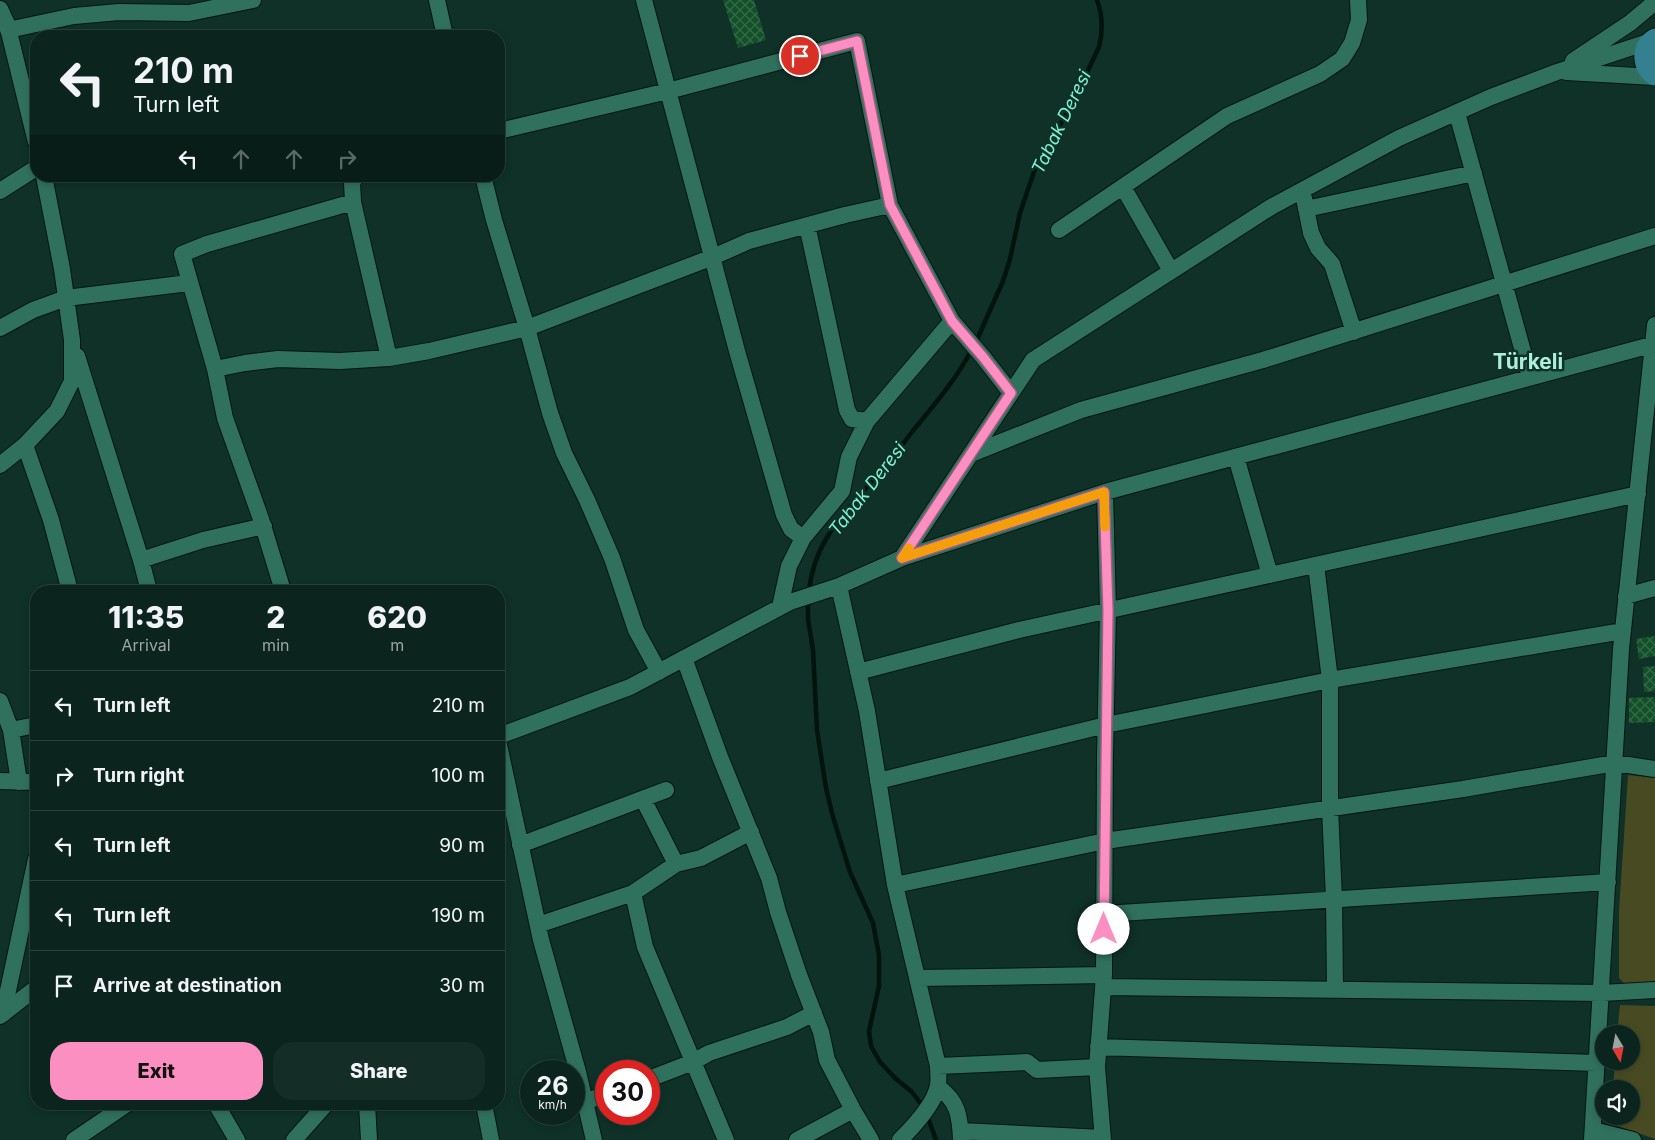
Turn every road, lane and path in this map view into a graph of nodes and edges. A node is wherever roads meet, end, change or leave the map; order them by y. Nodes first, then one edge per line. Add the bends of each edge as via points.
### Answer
1 (253, 0) edge
2 (437, 0) edge
3 (644, 0) edge
4 (1358, 0) edge
5 (1655, 2) edge
6 (147, 6) edge
7 (0, 9) edge
8 (8, 30) junction
9 (444, 30) edge
10 (1653, 40) edge
11 (1556, 72) junction
12 (1655, 76) edge
13 (668, 90) junction
14 (1457, 112) junction
15 (30, 118) edge
16 (505, 130) edge
17 (30, 172) edge
18 (1474, 173) junction
19 (45, 182) edge
20 (353, 182) edge
21 (484, 182) edge
22 (1122, 187) junction
23 (1302, 190) junction
24 (0, 191) edge
25 (354, 202) junction
26 (890, 205) junction
27 (1306, 209) junction
28 (808, 225) junction
29 (1059, 230) dead end
30 (1655, 236) edge
31 (713, 257) junction
32 (1171, 271) junction
33 (189, 283) junction
34 (1504, 285) junction
35 (66, 298) junction
36 (952, 321) junction
37 (1655, 326) edge
38 (0, 328) edge
39 (527, 328) junction
40 (1354, 332) junction
41 (72, 340) junction
42 (1654, 344) edge
43 (389, 358) junction
44 (214, 369) junction
45 (1530, 377) junction
46 (1011, 393) junction
47 (867, 420) junction
48 (25, 445) junction
49 (971, 454) junction
50 (1236, 457) junction
51 (0, 465) edge
52 (1648, 465) edge
53 (1104, 492) junction
54 (1638, 494) junction
55 (264, 526) junction
56 (803, 538) junction
57 (902, 558) junction
58 (141, 560) junction
59 (1316, 565) junction
60 (1270, 575) junction
61 (68, 585) edge
62 (147, 585) edge
63 (281, 585) edge
64 (833, 588) junction
65 (1655, 588) edge
66 (1626, 596) junction
67 (785, 605) junction
68 (1108, 610) junction
69 (1622, 631) junction
70 (684, 658) junction
71 (659, 672) junction
72 (858, 672) junction
73 (1330, 680) junction
74 (0, 701) edge
75 (1106, 725) junction
76 (30, 726) edge
77 (11, 730) junction
78 (505, 734) edge
79 (1615, 763) junction
80 (1655, 769) edge
81 (505, 774) edge
82 (0, 781) edge
83 (878, 781) junction
84 (19, 782) junction
85 (30, 782) edge
86 (666, 790) dead end
87 (643, 799) junction
88 (1330, 808) junction
89 (751, 832) junction
90 (1104, 841) junction
91 (520, 845) junction
92 (676, 864) junction
93 (1608, 882) junction
94 (895, 885) junction
95 (30, 886) edge
96 (633, 893) junction
97 (1334, 899) junction
98 (1104, 914) junction
99 (538, 925) junction
100 (918, 978) junction
101 (1104, 981) junction
102 (1336, 988) junction
103 (1655, 990) edge
104 (30, 993) edge
105 (1602, 993) junction
106 (814, 1013) junction
107 (1, 1015) edge
108 (1600, 1025) edge
109 (1098, 1047) junction
110 (574, 1060) edge
111 (693, 1062) junction
112 (1595, 1063) edge
113 (938, 1066) junction
114 (1097, 1067) junction
115 (1598, 1070) edge
116 (660, 1075) edge
117 (935, 1092) junction
118 (595, 1098) edge
119 (585, 1102) joint
120 (118, 1110) edge
121 (220, 1110) edge
122 (321, 1110) edge
123 (366, 1110) edge
124 (485, 1110) edge
125 (853, 1110) junction
126 (961, 1135) edge
127 (1593, 1135) edge
128 (1103, 1139) edge
129 (74, 1140) edge
130 (237, 1140) edge
131 (294, 1140) edge
132 (369, 1140) edge
133 (491, 1140) edge
134 (594, 1140) edge
135 (726, 1140) edge
136 (798, 1140) edge
137 (871, 1140) edge
138 (900, 1140) edge
139 (1634, 1140) edge

1 - 6 street via 189,13
2 - 9 street
3 - 13 street
4 - 22 street via 1359,20 1352,43 1342,59 1320,74 1227,116
5 - 11 street via 1630,24
6 - 8 street via 74,16
7 - 8 street
8 - 15 street
10 - 11 street
10 - 12 main road via 1644,56
11 - 12 street
11 - 14 street
13 - 16 street
13 - 26 street via 857,41
13 - 31 street
14 - 18 street
14 - 23 street via 1399,138
17 - 24 street
18 - 27 street
18 - 34 street
19 - 35 street
20 - 25 street
21 - 39 street
22 - 29 street
22 - 32 street
23 - 27 street
23 - 32 street
25 - 33 street via 182,254
25 - 43 street
26 - 28 street
26 - 36 street
27 - 40 street via 1310,233 1332,264
28 - 31 street via 750,241
28 - 47 street via 847,410 852,420
30 - 34 street
31 - 39 street
31 - 56 street via 784,515 791,529
32 - 46 street via 1033,360
33 - 35 street
33 - 44 street
34 - 40 street
34 - 45 street
35 - 38 street via 33,310
35 - 41 street
36 - 46 street
36 - 47 street
37 - 42 street
39 - 43 street
39 - 71 street via 564,453 612,558 636,630
40 - 49 street via 1082,410
41 - 48 street via 72,381 57,412
41 - 58 street
42 - 45 street
42 - 52 street
43 - 44 street via 340,361 278,359
44 - 55 street via 224,418
45 - 50 street
46 - 49 street
47 - 56 street via 849,457 842,492
48 - 51 street
48 - 61 street via 51,520
49 - 57 street
50 - 53 street
50 - 60 street
52 - 54 street
53 - 57 street
53 - 68 street
54 - 59 street
54 - 66 street
55 - 58 street via 203,540
55 - 63 street
56 - 67 street via 789,566
57 - 64 street
58 - 62 street
59 - 60 street
59 - 73 street
60 - 68 street
64 - 67 street
64 - 72 street
65 - 66 street
66 - 69 street
67 - 70 street
68 - 72 street
68 - 75 street
69 - 73 street
69 - 79 street
70 - 71 street
70 - 89 street
71 - 78 street via 630,687
72 - 83 street
73 - 75 street
73 - 88 street
74 - 77 street
75 - 83 street
75 - 90 street
76 - 77 street
77 - 84 street
79 - 80 street
79 - 88 street
79 - 93 street
81 - 91 street
82 - 84 street
83 - 94 street
84 - 85 street
86 - 87 street
87 - 91 street
87 - 92 street
88 - 90 street
88 - 97 street
89 - 92 street via 701,858
89 - 106 street via 770,878 778,912
90 - 94 street
90 - 98 street
91 - 99 street
92 - 96 street
93 - 97 street
93 - 105 street
94 - 100 street
95 - 107 street
96 - 99 street
96 - 111 street via 645,947
97 - 98 street
97 - 102 street
98 - 101 street
99 - 110 street
100 - 101 street
100 - 113 street
101 - 102 street
101 - 109 street
102 - 105 street
103 - 105 street
104 - 107 street
105 - 108 street
106 - 111 street via 787,1027 709,1053
106 - 125 street via 827,1060
109 - 112 street
109 - 114 street
111 - 116 street
111 - 135 street
113 - 114 street via 1027,1062 1037,1070
113 - 117 street
114 - 128 street
115 - 127 street
117 - 126 street via 952,1099
117 - 138 street via 915,1126
118 - 119 street
119 - 134 street
120 - 129 street
121 - 130 street
122 - 131 street
123 - 132 street
124 - 133 street
125 - 136 street
125 - 137 street
126 - 128 street
127 - 139 street

